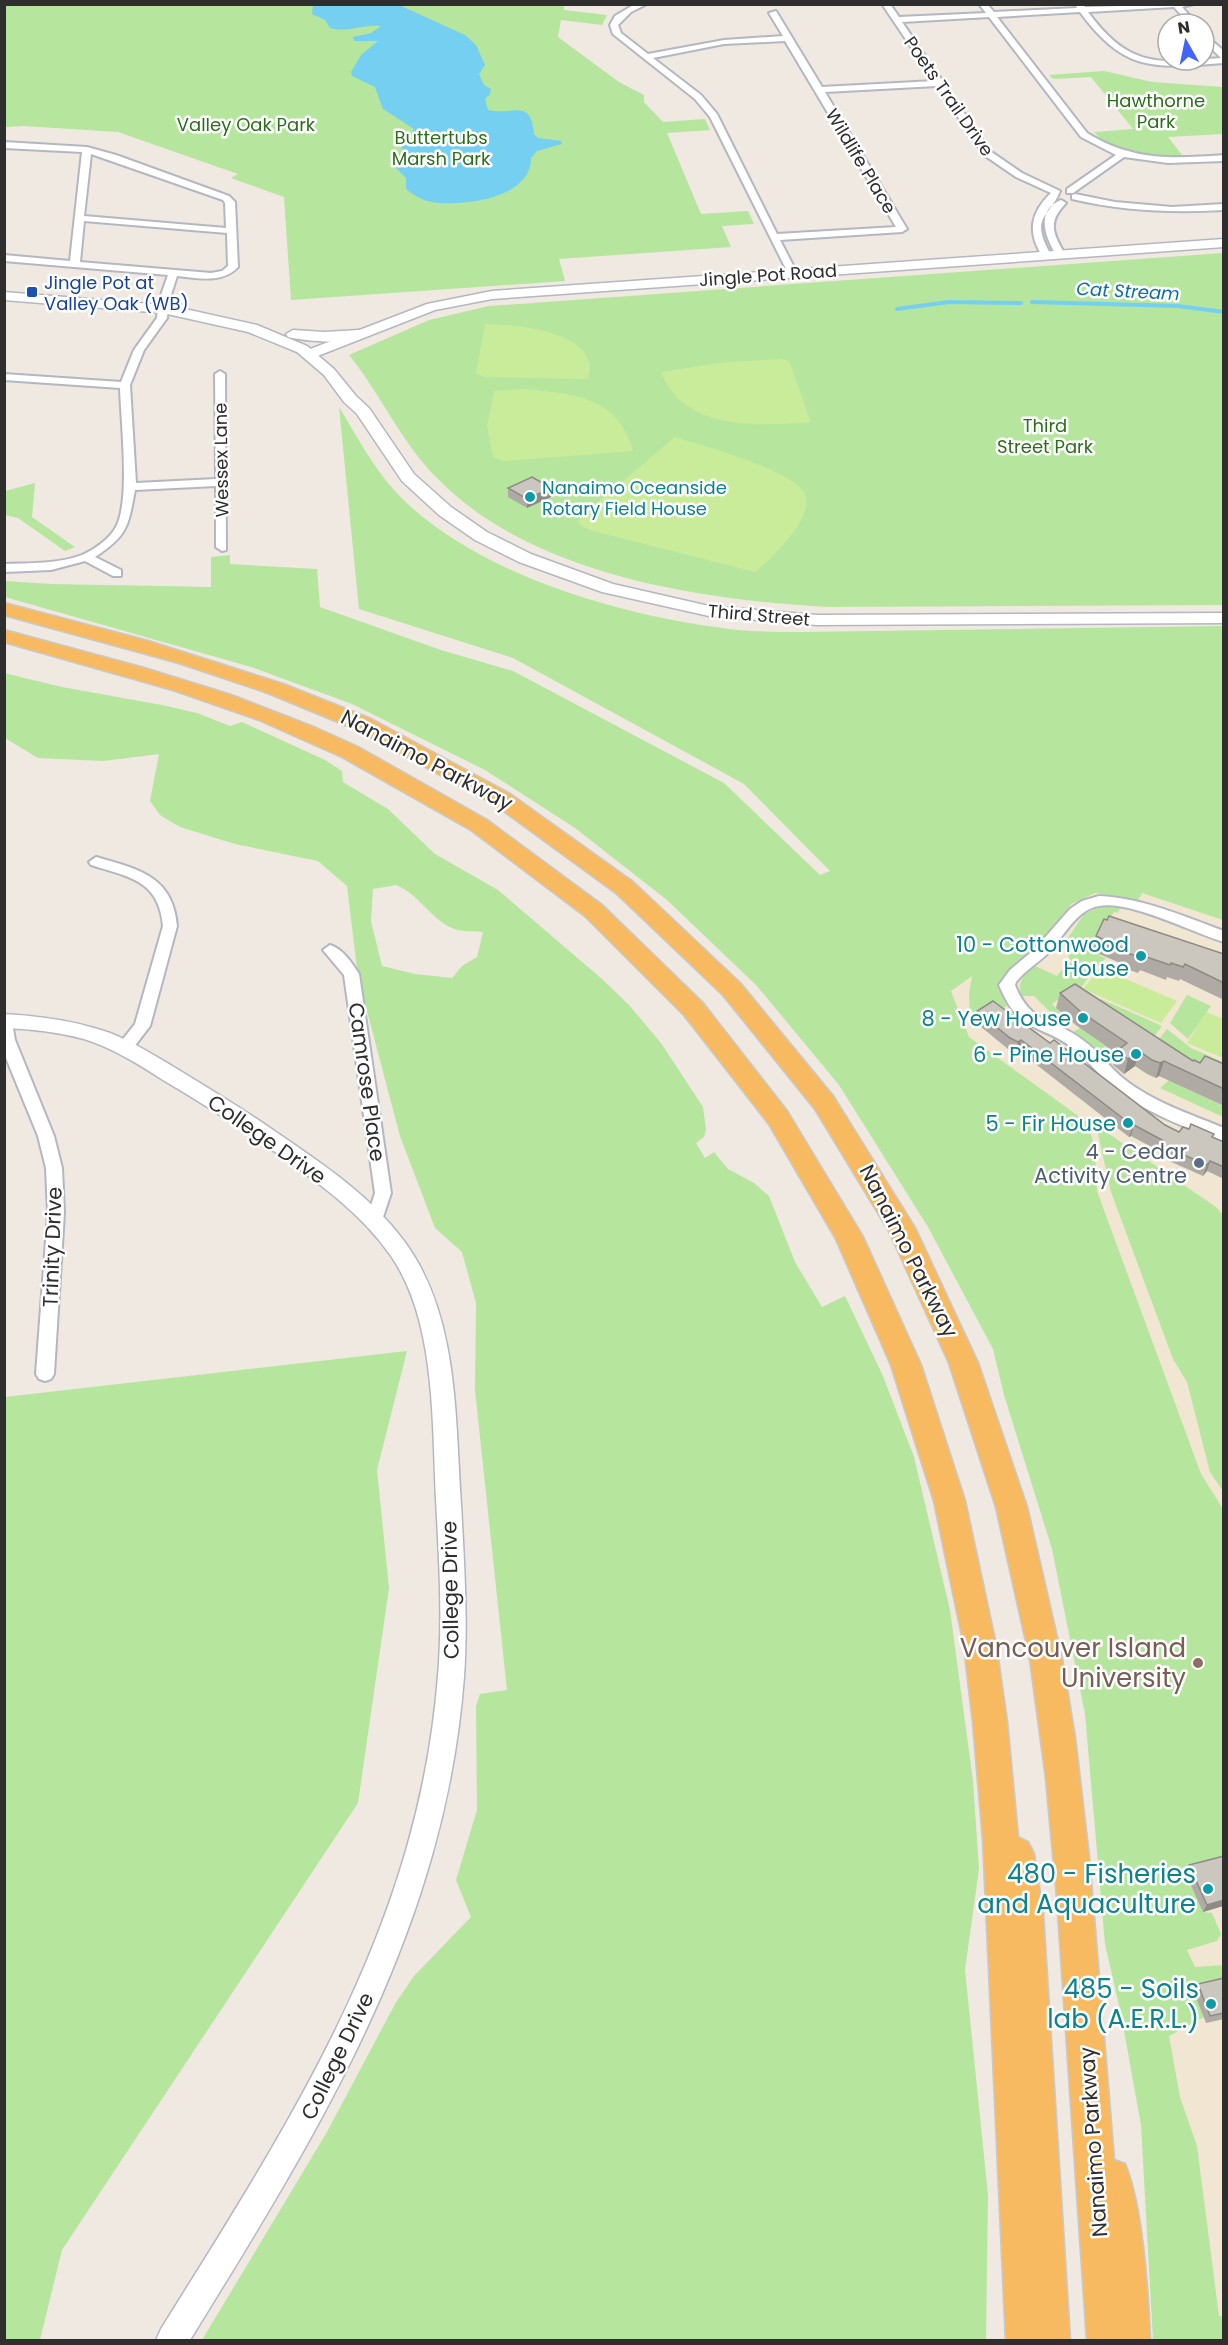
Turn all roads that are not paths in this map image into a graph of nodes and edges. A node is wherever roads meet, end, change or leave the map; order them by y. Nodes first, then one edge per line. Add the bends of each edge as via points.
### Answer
1 (643, 4) edge
2 (886, 4) edge
3 (982, 4) edge
4 (1190, 4) edge
5 (1175, 5) edge
6 (1081, 7) edge
7 (773, 13) dead end
8 (990, 15) junction
9 (896, 20) junction
10 (787, 38) junction
11 (646, 57) junction
12 (1224, 58) edge
13 (939, 83) junction
14 (818, 90) junction
15 (4, 145) edge
16 (87, 150) junction
17 (1121, 155) junction
18 (1224, 158) edge
19 (1055, 193) junction
20 (1071, 196) junction
21 (1224, 207) edge
22 (80, 218) junction
23 (231, 231) junction
24 (775, 237) junction
25 (1224, 243) edge
26 (1060, 254) junction
27 (1046, 255) junction
28 (4, 258) edge
29 (75, 264) junction
30 (173, 273) junction
31 (792, 273) junction
32 (4, 296) edge
33 (163, 309) junction
34 (293, 334) junction
35 (359, 334) junction
36 (315, 352) junction
37 (220, 374) dead end
38 (4, 377) edge
39 (125, 384) junction
40 (221, 482) junction
41 (130, 487) junction
42 (222, 546) dead end
43 (87, 557) junction
44 (4, 568) edge
45 (117, 573) dead end
46 (4, 609) edge
47 (1224, 618) edge
48 (4, 636) edge
49 (96, 862) dead end
50 (1224, 937) edge
51 (330, 950) dead end
52 (5, 1021) edge
53 (124, 1048) junction
54 (1224, 1135) edge
55 (374, 1221) junction
56 (45, 1374) dead end
57 (997, 1799) junction
58 (1088, 2067) junction
59 (1023, 2267) junction
60 (172, 2340) edge
61 (1015, 2340) edge
62 (1027, 2340) edge
63 (1050, 2340) edge
64 (1108, 2340) edge
65 (1130, 2340) edge

1 - 11 street via 618,18 614,25 617,34
2 - 9 street, Poets Trail Drive
3 - 8 street
4 - 5 street
5 - 6 street
6 - 8 street
6 - 12 street via 1116,48 1129,55 1167,63
7 - 10 street, Wildlife Place
8 - 9 street
8 - 17 street via 1084,135
9 - 13 street, Poets Trail Drive
10 - 11 street via 724,42
10 - 14 street, Wildlife Place
11 - 24 street via 698,97 714,116
13 - 14 street
13 - 19 street, Poets Trail Drive via 987,153 1006,169
14 - 24 street, Wildlife Place via 902,229
15 - 16 street
16 - 22 street
16 - 23 street via 226,198 230,202
17 - 18 street via 1176,161
17 - 20 street
19 - 20 street
19 - 27 street via 1042,209 1035,231
20 - 21 street via 1172,210
20 - 26 street via 1057,205 1048,226
22 - 23 street
22 - 29 street
23 - 30 street via 233,267 225,273
24 - 31 street
25 - 26 street, Jingle Pot Road
26 - 27 street, Jingle Pot Road
27 - 31 street, Jingle Pot Road
28 - 29 street
29 - 30 street
30 - 33 street
31 - 35 street, Jingle Pot Road via 475,297 421,310
32 - 33 main road
33 - 34 main road via 221,313
33 - 36 main road via 252,328
33 - 39 street via 162,318 139,350
34 - 35 main road
34 - 36 main road
35 - 36 street, Jingle Pot Road
36 - 47 main road, Third Street via 363,411 412,482 445,511 503,547 594,584 726,613 817,620
37 - 40 street, Wessex Lane
38 - 39 street
39 - 41 street
40 - 41 street
40 - 42 street, Wessex Lane
41 - 43 street via 123,525 111,541
43 - 44 street via 51,566
43 - 45 street
46 - 58 highway, Nanaimo Parkway via 266,684 358,722 476,782 587,857 659,916 744,1000 807,1078 870,1172 919,1261 968,1370 1008,1492 1033,1590 1056,1718
48 - 57 highway, Nanaimo Parkway via 231,702 313,735 412,784 507,843 579,898 649,961 714,1031 775,1112 822,1186 857,1251 904,1357 943,1477 967,1574 985,1681
49 - 53 street via 150,883 164,894 171,909 170,926 141,1026
50 - 54 street via 1129,904 1101,900 1088,903 1042,950 1019,967 1007,985 1014,1002 1029,1019 1078,1044 1118,1083 1144,1101
51 - 55 street, Camrose Place via 351,974 383,1193
52 - 53 street, College Drive via 58,1026
52 - 56 street, Trinity Drive via 7,1040 46,1136 54,1168 56,1213
53 - 55 street, College Drive via 254,1127 335,1186
55 - 60 street, College Drive via 401,1252 416,1281 436,1351 454,1607 450,1696 439,1771 414,1870 383,1959 344,2048 275,2173
57 - 59 highway, Nanaimo Parkway
57 - 63 highway via 1015,1849 1025,1914
58 - 64 highway, Nanaimo Parkway
58 - 65 highway via 1121,2239
59 - 61 highway
59 - 62 highway, Nanaimo Parkway

